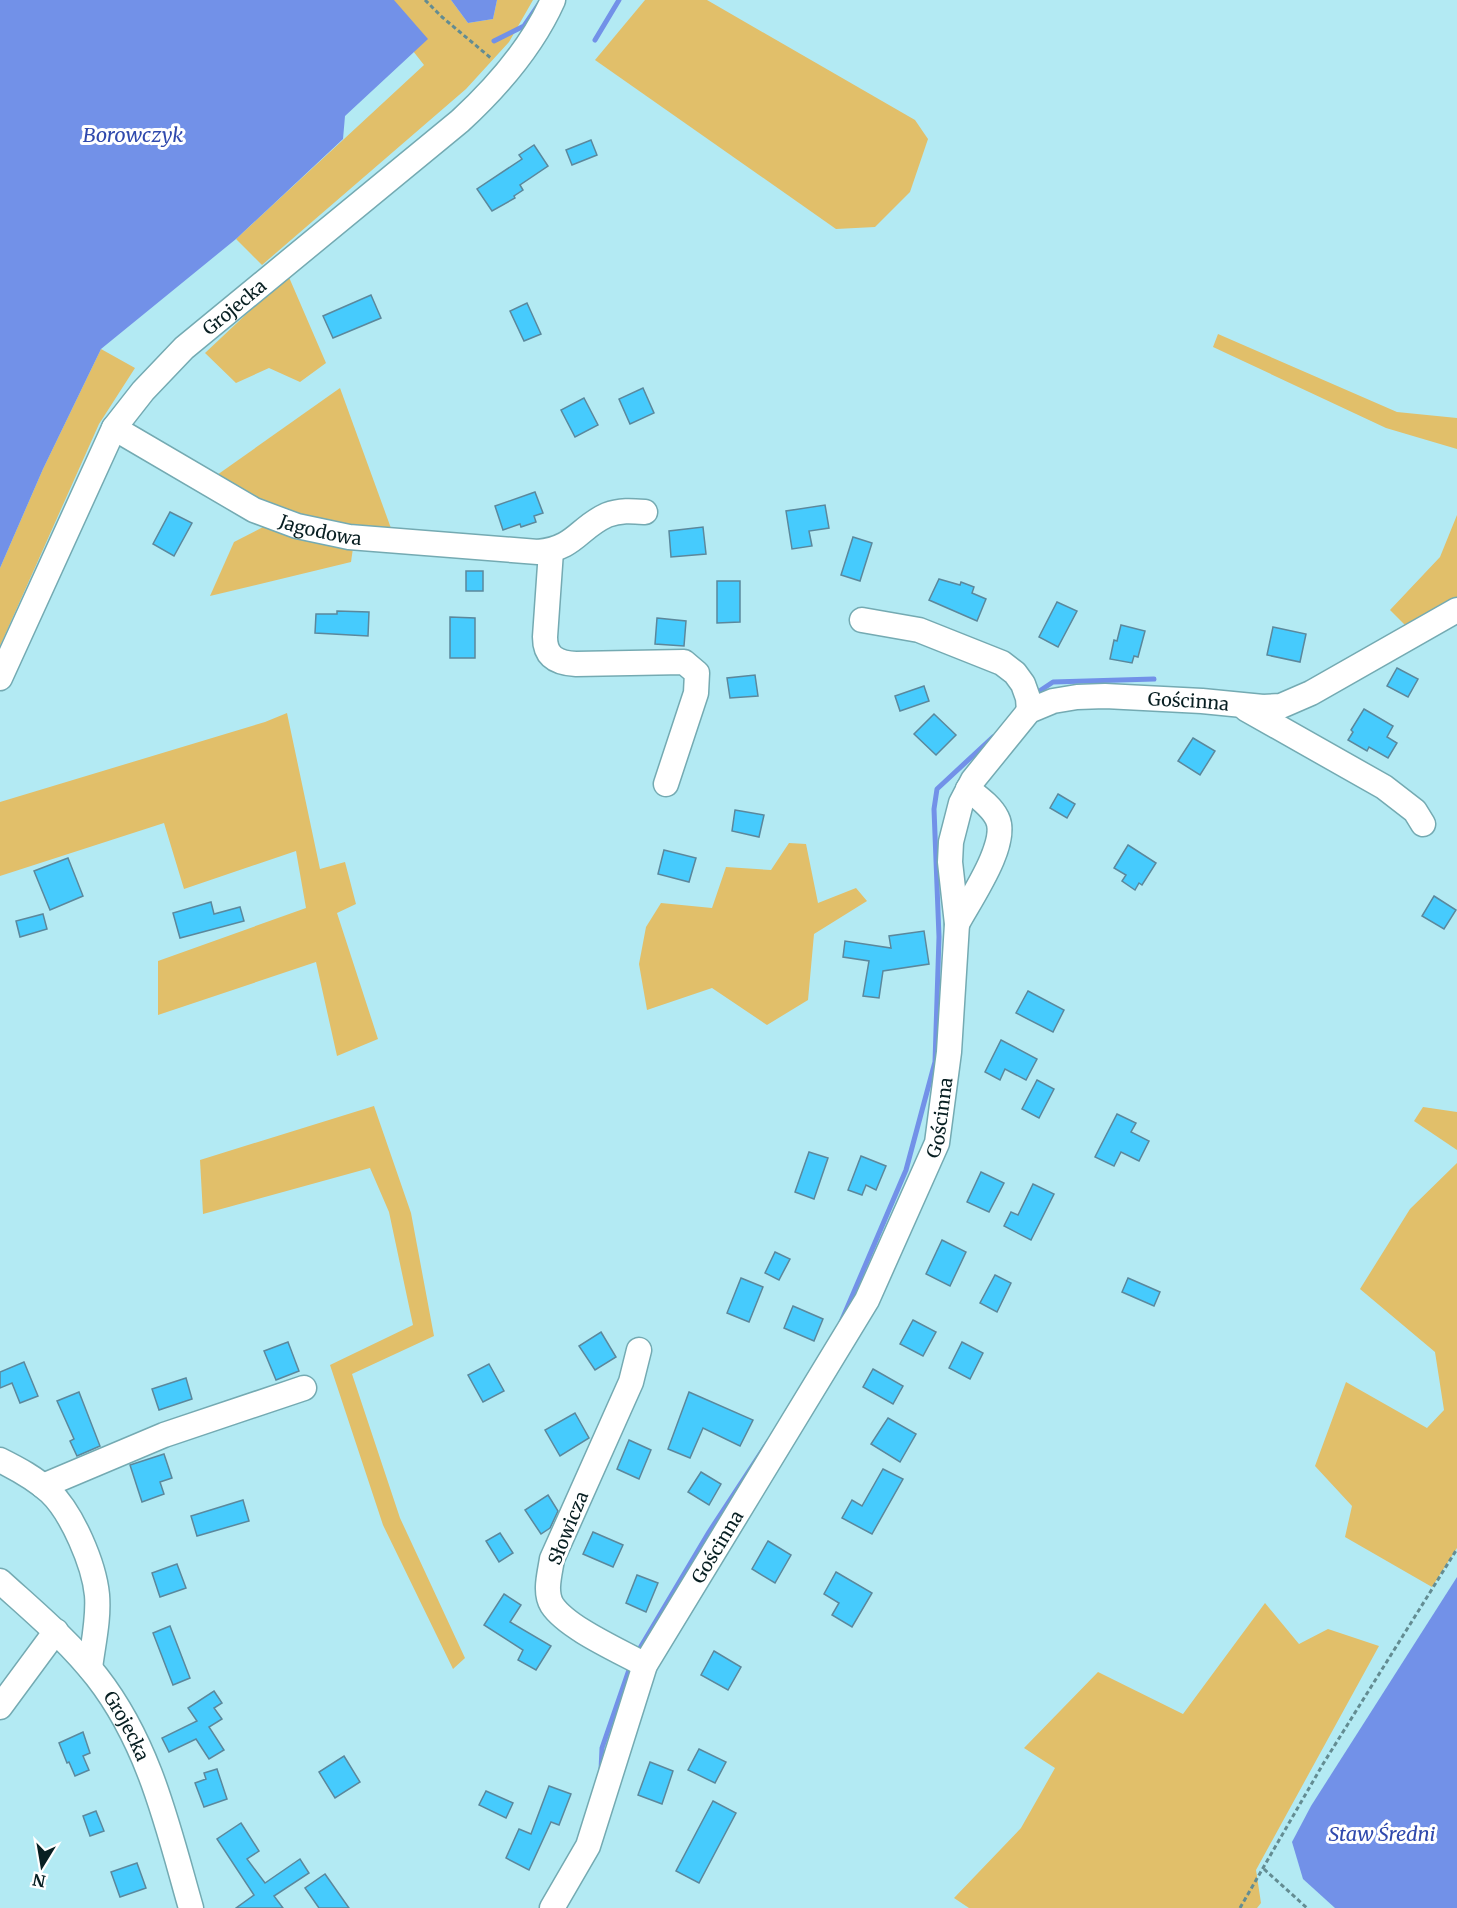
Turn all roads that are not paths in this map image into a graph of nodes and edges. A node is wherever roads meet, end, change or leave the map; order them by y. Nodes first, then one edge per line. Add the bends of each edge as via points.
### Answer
1 (553, 0) edge
2 (114, 428) junction
3 (645, 512) dead end
4 (551, 551) junction
5 (1457, 610) edge
6 (862, 620) dead end
7 (0, 678) edge
8 (1241, 706) junction
9 (1029, 711) junction
10 (666, 784) dead end
11 (968, 789) junction
12 (1423, 824) dead end
13 (957, 924) junction
14 (639, 1350) dead end
15 (304, 1388) dead end
16 (0, 1460) edge
17 (43, 1486) junction
18 (0, 1581) edge
19 (56, 1631) junction
20 (645, 1665) junction
21 (90, 1668) junction
22 (0, 1707) edge
23 (191, 1908) edge
24 (552, 1908) edge

1 - 2 street, Grojecka via 540,26 486,96 184,348 143,390
2 - 4 street, Jagodowa via 254,510 297,526 349,537 521,552
2 - 7 street, Grojecka
3 - 4 street, Jagodowa via 608,515 572,542
4 - 10 street via 545,637 547,651 554,658 576,664 684,662 697,673 696,693
5 - 8 street, Gościnna via 1298,699 1273,707
6 - 9 street via 919,630 1006,665 1023,684
8 - 9 street, Gościnna via 1088,697 1053,701
8 - 12 street via 1383,787 1415,811
9 - 11 street, Gościnna
11 - 13 street, Gościnna via 950,852
11 - 13 street via 994,813 1000,834 996,852
13 - 20 street, Gościnna via 950,1052 937,1143 867,1300
14 - 20 street, Słowicza via 631,1382 552,1559 548,1583 551,1604 571,1624
15 - 17 street via 164,1435
16 - 17 street
17 - 21 street via 62,1505 93,1577 97,1612
18 - 19 street, Grojecka
19 - 21 street, Grojecka
19 - 22 street
20 - 24 street, Gościnna via 588,1846
21 - 23 street, Grojecka via 147,1763

